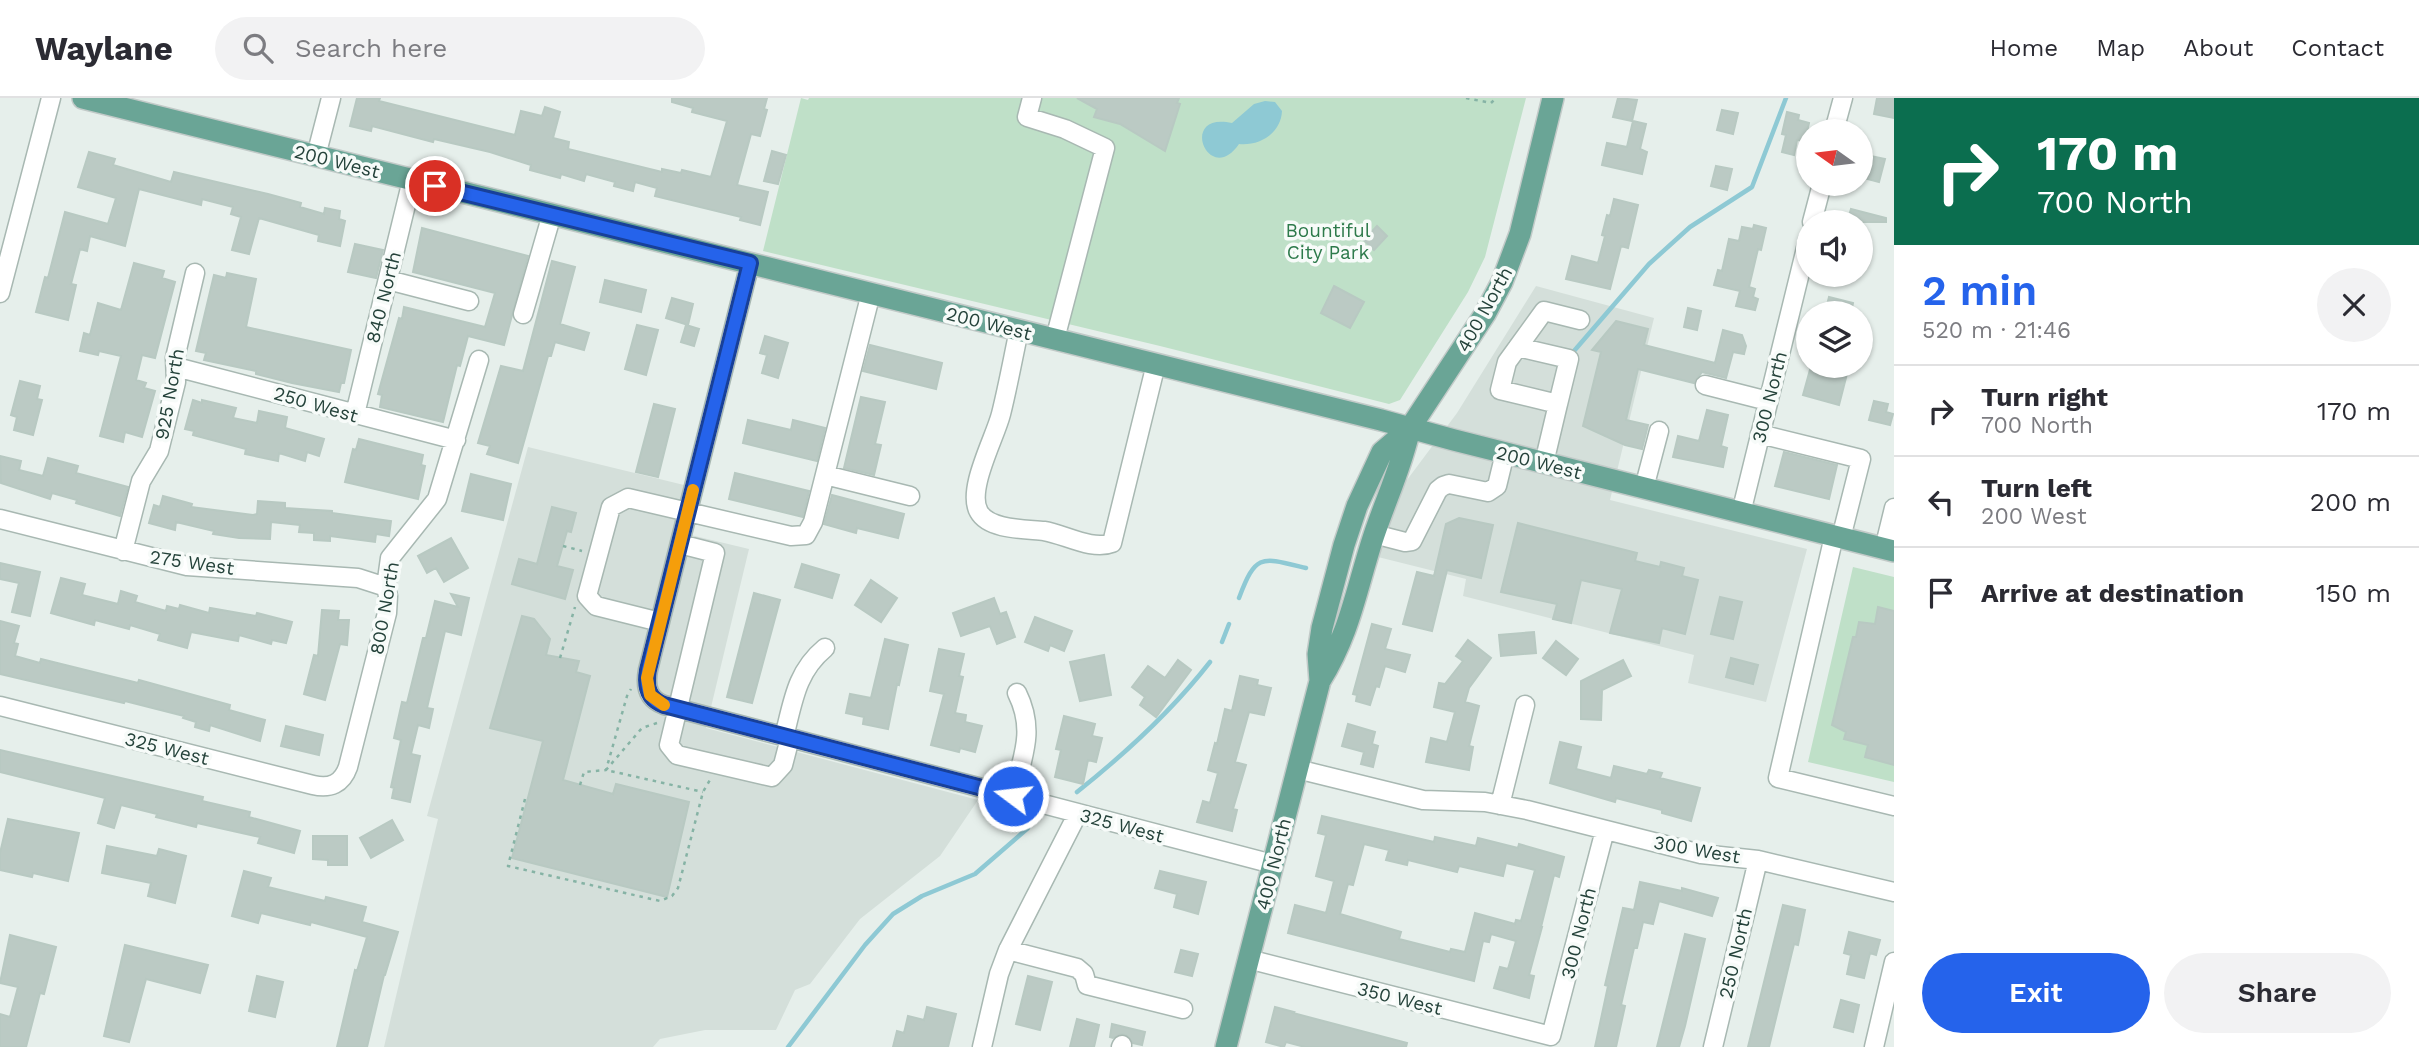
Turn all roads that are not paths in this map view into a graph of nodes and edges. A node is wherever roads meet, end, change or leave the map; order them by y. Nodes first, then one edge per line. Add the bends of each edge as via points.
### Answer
1 (51, 98) edge
2 (83, 98) edge
3 (331, 98) edge
4 (1032, 98) edge
5 (1553, 98) edge
6 (1843, 98) edge
7 (1837, 119) edge
8 (317, 156) junction
9 (412, 180) junction
10 (552, 214) junction
11 (750, 263) junction
12 (195, 273) dead end
13 (388, 280) junction
14 (1796, 287) edge
15 (0, 293) edge
16 (871, 293) junction
17 (469, 301) dead end
18 (523, 314) dead end
19 (1580, 320) dead end
20 (1019, 330) junction
21 (1055, 339) junction
22 (1518, 347) junction
23 (479, 360) dead end
24 (1156, 364) junction
25 (176, 368) junction
26 (1705, 385) dead end
27 (1768, 401) junction
28 (1558, 404) junction
29 (355, 414) junction
30 (1410, 428) junction
31 (1659, 431) dead end
32 (1760, 434) junction
33 (456, 440) junction
34 (1505, 453) junction
35 (1544, 463) junction
36 (825, 475) junction
37 (1644, 488) junction
38 (910, 496) dead end
39 (1894, 508) edge
40 (688, 513) junction
41 (1741, 513) junction
42 (0, 519) edge
43 (1374, 534) junction
44 (1838, 537) junction
45 (680, 544) junction
46 (1889, 550) edge
47 (123, 551) junction
48 (386, 587) junction
49 (660, 622) junction
50 (825, 648) dead end
51 (1320, 681) junction
52 (1017, 693) dead end
53 (1525, 705) dead end
54 (0, 706) edge
55 (677, 708) junction
56 (787, 737) junction
57 (1297, 769) junction
58 (335, 785) joint
59 (1013, 796) junction
60 (1500, 805) junction
61 (1894, 806) edge
62 (1078, 813) junction
63 (1605, 830) junction
64 (1758, 860) junction
65 (1273, 864) junction
66 (1894, 892) edge
67 (1008, 950) junction
68 (1248, 959) junction
69 (1893, 971) edge
70 (1183, 1009) dead end
71 (1551, 1036) joint
72 (982, 1047) edge
73 (1226, 1047) edge
74 (1713, 1047) edge
75 (1874, 1047) edge

1 - 15 street
2 - 8 main road, 200 West
3 - 8 street
4 - 21 street via 1027,117 1105,148
5 - 30 main road, 400 North via 1509,266 1485,314
6 - 7 street
8 - 9 main road, 200 West
9 - 10 main road, 200 West
9 - 13 street, 840 North
10 - 11 main road, 200 West
10 - 18 street
11 - 16 main road, 200 West
11 - 40 street
12 - 25 street, 925 North via 174,358
13 - 17 street
13 - 29 street, 840 North
14 - 27 street, 300 North
16 - 20 main road, 200 West
16 - 36 street
19 - 22 street via 1544,311
20 - 21 main road, 200 West
20 - 24 street via 1001,414 976,492 980,514 998,524 1099,545 1112,543
21 - 24 main road, 200 West
22 - 28 street via 1569,359
22 - 28 street via 1507,362 1500,390
23 - 33 street, 800 North
24 - 30 main road, 200 West
25 - 29 street, 250 West
25 - 47 street, 925 North via 159,452 138,489
26 - 27 street
27 - 32 street, 300 North
28 - 35 street
29 - 33 street, 250 West
30 - 34 main road, 200 West
30 - 43 main road, 400 North
30 - 51 main road, 400 North via 1384,448 1357,506 1320,641
31 - 37 street
32 - 41 street, 300 North
32 - 44 street via 1861,459
33 - 48 street, 800 North via 437,499 390,558
34 - 35 main road, 200 West
34 - 43 street via 1493,490 1449,484 1438,490 1412,541
35 - 37 main road, 200 West
36 - 38 street
36 - 40 street via 806,535 790,536
37 - 41 main road, 200 West
39 - 46 street
40 - 45 street
40 - 49 street via 628,498 611,507 587,596 596,606
41 - 44 main road, 200 West
42 - 47 street, 275 West
43 - 51 main road, 400 North via 1346,632
44 - 46 main road, 200 West
44 - 61 street via 1777,779
45 - 49 street
45 - 55 street via 715,553
47 - 48 street, 275 West via 187,566 358,578
48 - 58 street, 800 North via 387,613 348,767
49 - 55 street, 325 West via 647,678 650,695
50 - 56 street via 803,672
51 - 57 main road, 400 North
52 - 59 street via 1026,711 1028,732
53 - 60 street
54 - 58 street, 325 West via 313,785
55 - 56 street, 325 West
55 - 56 street via 669,744 677,755 772,777 783,765
56 - 59 street, 325 West
57 - 60 street, 300 West via 1423,800
57 - 65 main road, 400 North
59 - 62 street, 325 West
60 - 63 street, 300 West
62 - 65 street, 325 West
62 - 67 street
63 - 64 street, 300 West via 1701,854
63 - 71 street, 300 North
64 - 66 street, 300 West
64 - 74 street, 250 North
65 - 68 main road, 400 North
67 - 70 street via 1077,968 1087,985
67 - 72 street
68 - 71 street, 350 West
68 - 73 main road, 400 North
69 - 75 street

